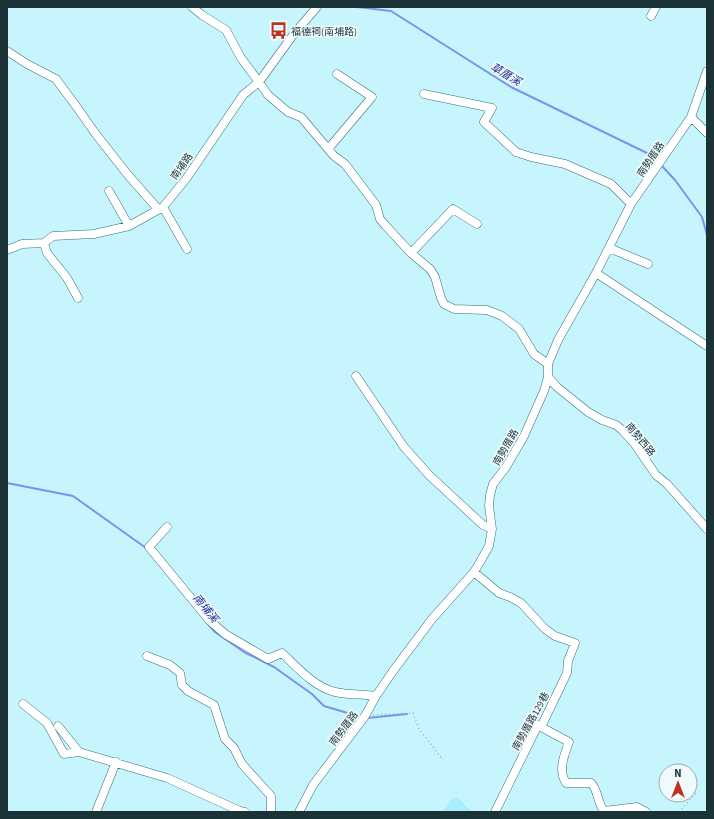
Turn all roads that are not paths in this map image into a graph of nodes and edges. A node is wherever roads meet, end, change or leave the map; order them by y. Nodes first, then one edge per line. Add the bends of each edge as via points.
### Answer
1 (192, 7) edge
2 (317, 7) edge
3 (656, 7) edge
4 (651, 16) dead end
5 (7, 51) edge
6 (707, 72) edge
7 (337, 74) dead end
8 (259, 82) junction
9 (424, 94) dead end
10 (691, 117) junction
11 (707, 133) edge
12 (329, 148) junction
13 (108, 191) dead end
14 (631, 204) junction
15 (160, 208) junction
16 (477, 224) dead end
17 (129, 226) junction
18 (44, 243) junction
19 (609, 248) junction
20 (187, 249) dead end
21 (7, 250) edge
22 (411, 253) junction
23 (648, 264) dead end
24 (596, 273) junction
25 (78, 298) dead end
26 (707, 346) edge
27 (548, 364) junction
28 (356, 376) dead end
29 (548, 377) junction
30 (167, 527) dead end
31 (492, 529) junction
32 (707, 529) edge
33 (474, 572) junction
34 (147, 656) dead end
35 (376, 696) junction
36 (23, 704) dead end
37 (58, 726) dead end
38 (541, 727) junction
39 (79, 752) junction
40 (116, 762) junction
41 (96, 812) edge
42 (244, 812) edge
43 (271, 812) edge
44 (299, 812) edge
45 (495, 812) edge
46 (646, 812) edge

1 - 8 street via 226,30 241,58
2 - 8 street, 南埔路
3 - 4 street
5 - 15 street via 56,79 128,175
6 - 10 street, 南勢厝路
7 - 12 street via 372,97
8 - 12 street via 268,95 288,112 301,117
8 - 15 street, 南埔路 via 243,95 186,179
9 - 14 street via 492,108 484,122 516,152 565,164 611,184
10 - 11 street
10 - 14 street, 南勢厝路
12 - 22 street via 334,156 345,164 376,205 380,219
13 - 17 street
14 - 19 street, 南勢厝路
15 - 17 street, 南埔路
15 - 20 street
16 - 22 street via 453,209
17 - 18 street, 南埔路 via 94,234 53,236
18 - 21 street, 南埔路 via 22,244
18 - 25 street via 46,253 67,278
19 - 23 street
19 - 24 street, 南勢厝路
22 - 27 street via 430,269 444,304 454,309 487,310 502,316 518,329 534,354
24 - 26 street
24 - 27 street, 南勢厝路 via 558,340
27 - 29 street, 南勢厝路
28 - 31 street via 404,447 430,476 483,526
29 - 31 street, 南勢厝路 via 524,436 493,484 489,506
29 - 32 street, 南勢西路 via 588,412 622,430 656,475
30 - 35 street via 149,547 209,620 225,634 268,659 282,653 324,688 335,692
31 - 33 street, 南勢厝路 via 489,546
33 - 35 street, 南勢厝路 via 432,619
33 - 38 street, 南勢厝路129巷 via 499,593 521,603 545,629 555,636 575,643 568,661 567,673
34 - 43 street via 170,665 180,673 182,685 188,691 214,705 224,739 234,748 242,764 271,796
35 - 44 street, 南勢厝路 via 365,716 313,785
36 - 39 street via 47,723 64,754
37 - 39 street
38 - 45 street, 南勢厝路129巷 via 538,725
38 - 46 street via 569,742 563,759 562,777 566,783 591,783 604,811 637,807
39 - 40 street
40 - 41 street
40 - 42 street via 167,778

